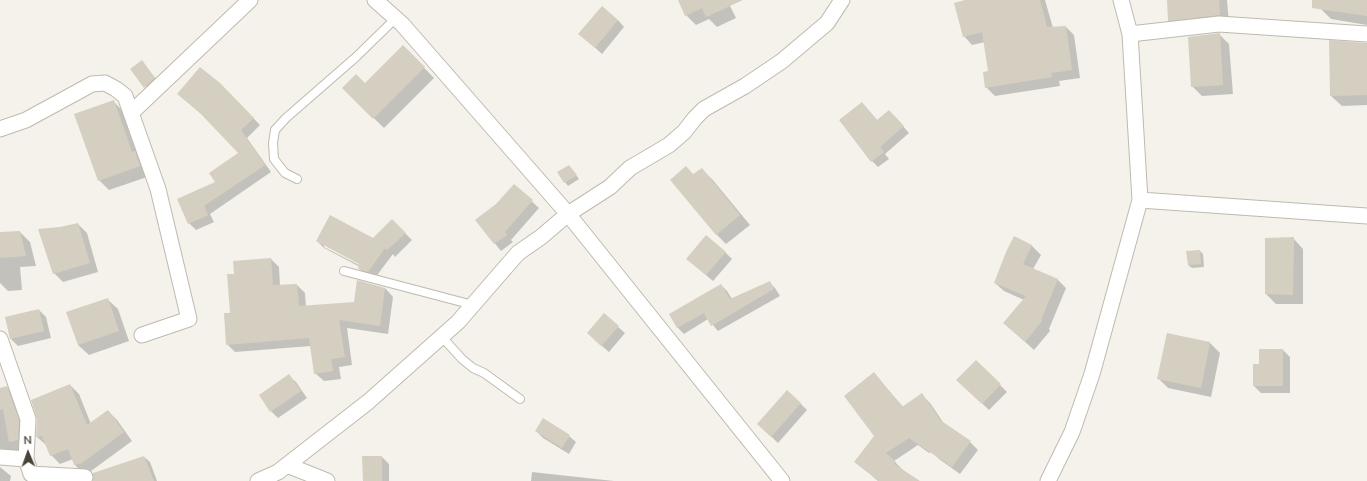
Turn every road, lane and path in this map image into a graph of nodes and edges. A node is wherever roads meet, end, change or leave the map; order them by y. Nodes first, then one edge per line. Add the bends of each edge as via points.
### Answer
1 (250, 0) edge
2 (375, 0) edge
3 (842, 0) edge
4 (1121, 0) edge
5 (396, 18) junction
6 (1130, 34) junction
7 (1367, 34) edge
8 (131, 113) junction
9 (0, 129) edge
10 (297, 179) dead end
11 (1140, 200) junction
12 (568, 214) junction
13 (1367, 216) edge
14 (344, 271) dead end
15 (473, 305) junction
16 (142, 335) dead end
17 (442, 337) junction
18 (0, 339) edge
19 (520, 399) dead end
20 (0, 457) edge
21 (26, 459) junction
22 (287, 465) junction
23 (85, 477) dead end
24 (258, 481) edge
25 (327, 481) edge
26 (782, 481) edge
27 (1048, 481) edge

1 - 8 street
2 - 5 street
3 - 12 street via 827,23 782,61 704,109 669,145 630,168 610,187
4 - 6 street
5 - 10 lane via 356,58 275,130 274,159 285,173
5 - 12 street
6 - 7 street via 1219,24
6 - 11 street
8 - 9 street via 125,96 116,89 105,83 92,84 26,120
8 - 16 street via 158,189 189,319
11 - 13 street
11 - 27 street via 1092,374 1072,432
12 - 15 street via 518,253
12 - 26 street
14 - 15 lane
15 - 17 street
17 - 19 lane via 473,368
17 - 22 street via 368,402
18 - 21 street via 28,419
20 - 21 street
21 - 23 street via 31,474
22 - 24 street
22 - 25 street

